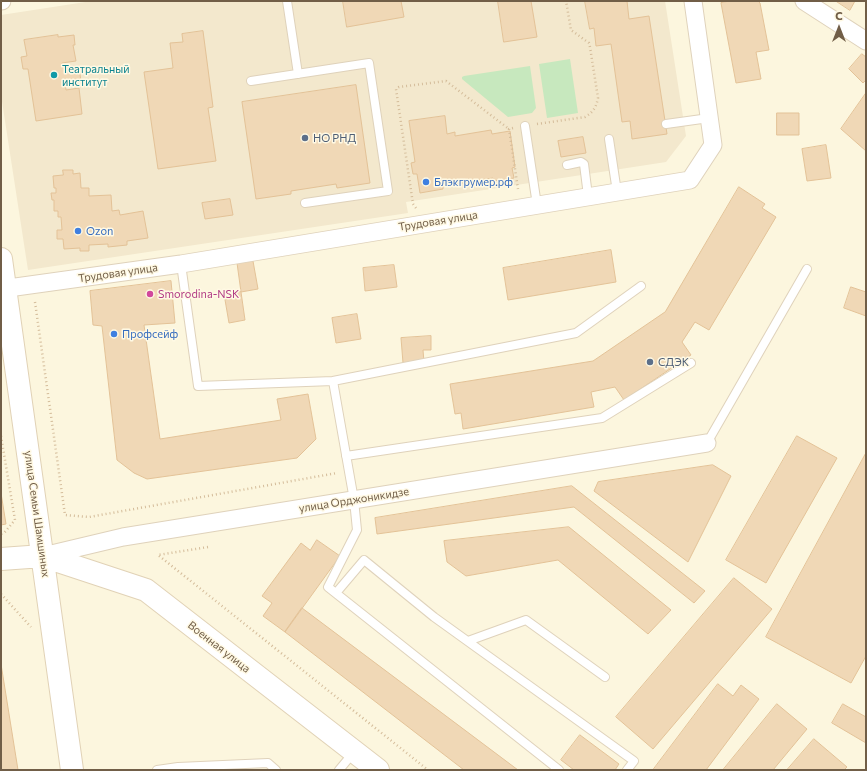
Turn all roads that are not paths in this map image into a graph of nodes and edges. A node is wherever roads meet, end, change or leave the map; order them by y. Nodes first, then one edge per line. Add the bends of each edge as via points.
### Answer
1 (287, 1) edge
2 (693, 1) edge
3 (804, 1) edge
4 (865, 40) edge
5 (298, 74) junction
6 (251, 81) dead end
7 (710, 118) junction
8 (666, 124) dead end
9 (525, 126) road end
10 (609, 139) dead end
11 (567, 165) dead end
12 (617, 192) junction
13 (588, 196) junction
14 (305, 203) dead end
15 (537, 205) junction
16 (1, 259) edge
17 (181, 264) junction
18 (807, 269) dead end
19 (641, 286) dead end
20 (3, 289) edge
21 (691, 363) dead end
22 (333, 381) junction
23 (707, 443) joint
24 (346, 456) junction
25 (354, 500) junction
26 (43, 556) junction
27 (1, 559) edge
28 (336, 593) junction
29 (468, 642) junction
30 (605, 677) dead end
31 (355, 752) junction
32 (72, 770) edge
33 (157, 770) edge
34 (276, 770) edge
35 (339, 770) edge
36 (378, 770) edge
37 (559, 770) edge
38 (627, 770) edge

1 - 5 lane
2 - 7 street, Трудовая улица
3 - 4 street
5 - 6 lane
5 - 14 lane via 369,63 388,191
7 - 8 lane
7 - 12 street, Трудовая улица via 713,145 690,180
9 - 15 lane
10 - 12 lane
11 - 13 lane via 581,162 584,164
12 - 13 street, Трудовая улица
13 - 15 street, Трудовая улица
15 - 17 street, Трудовая улица
16 - 20 street, улица Семьи Шамшиных
17 - 20 street, Трудовая улица
17 - 22 lane via 198,386
18 - 23 lane
19 - 22 lane via 576,334
20 - 26 street, улица Семьи Шамшиных
21 - 24 lane via 602,418
22 - 24 lane
23 - 25 street, улица Орджоникидзе
24 - 25 lane
25 - 26 street, улица Орджоникидзе via 123,537
25 - 28 lane via 357,530 328,587
26 - 27 street, улица Орджоникидзе
26 - 31 street, Военная улица via 146,590
26 - 32 street, улица Семьи Шамшиных
28 - 29 lane via 364,560
28 - 37 lane
29 - 30 lane via 526,620
29 - 38 lane via 634,761
31 - 35 lane
31 - 36 street, Военная улица
33 - 34 lane via 268,764

